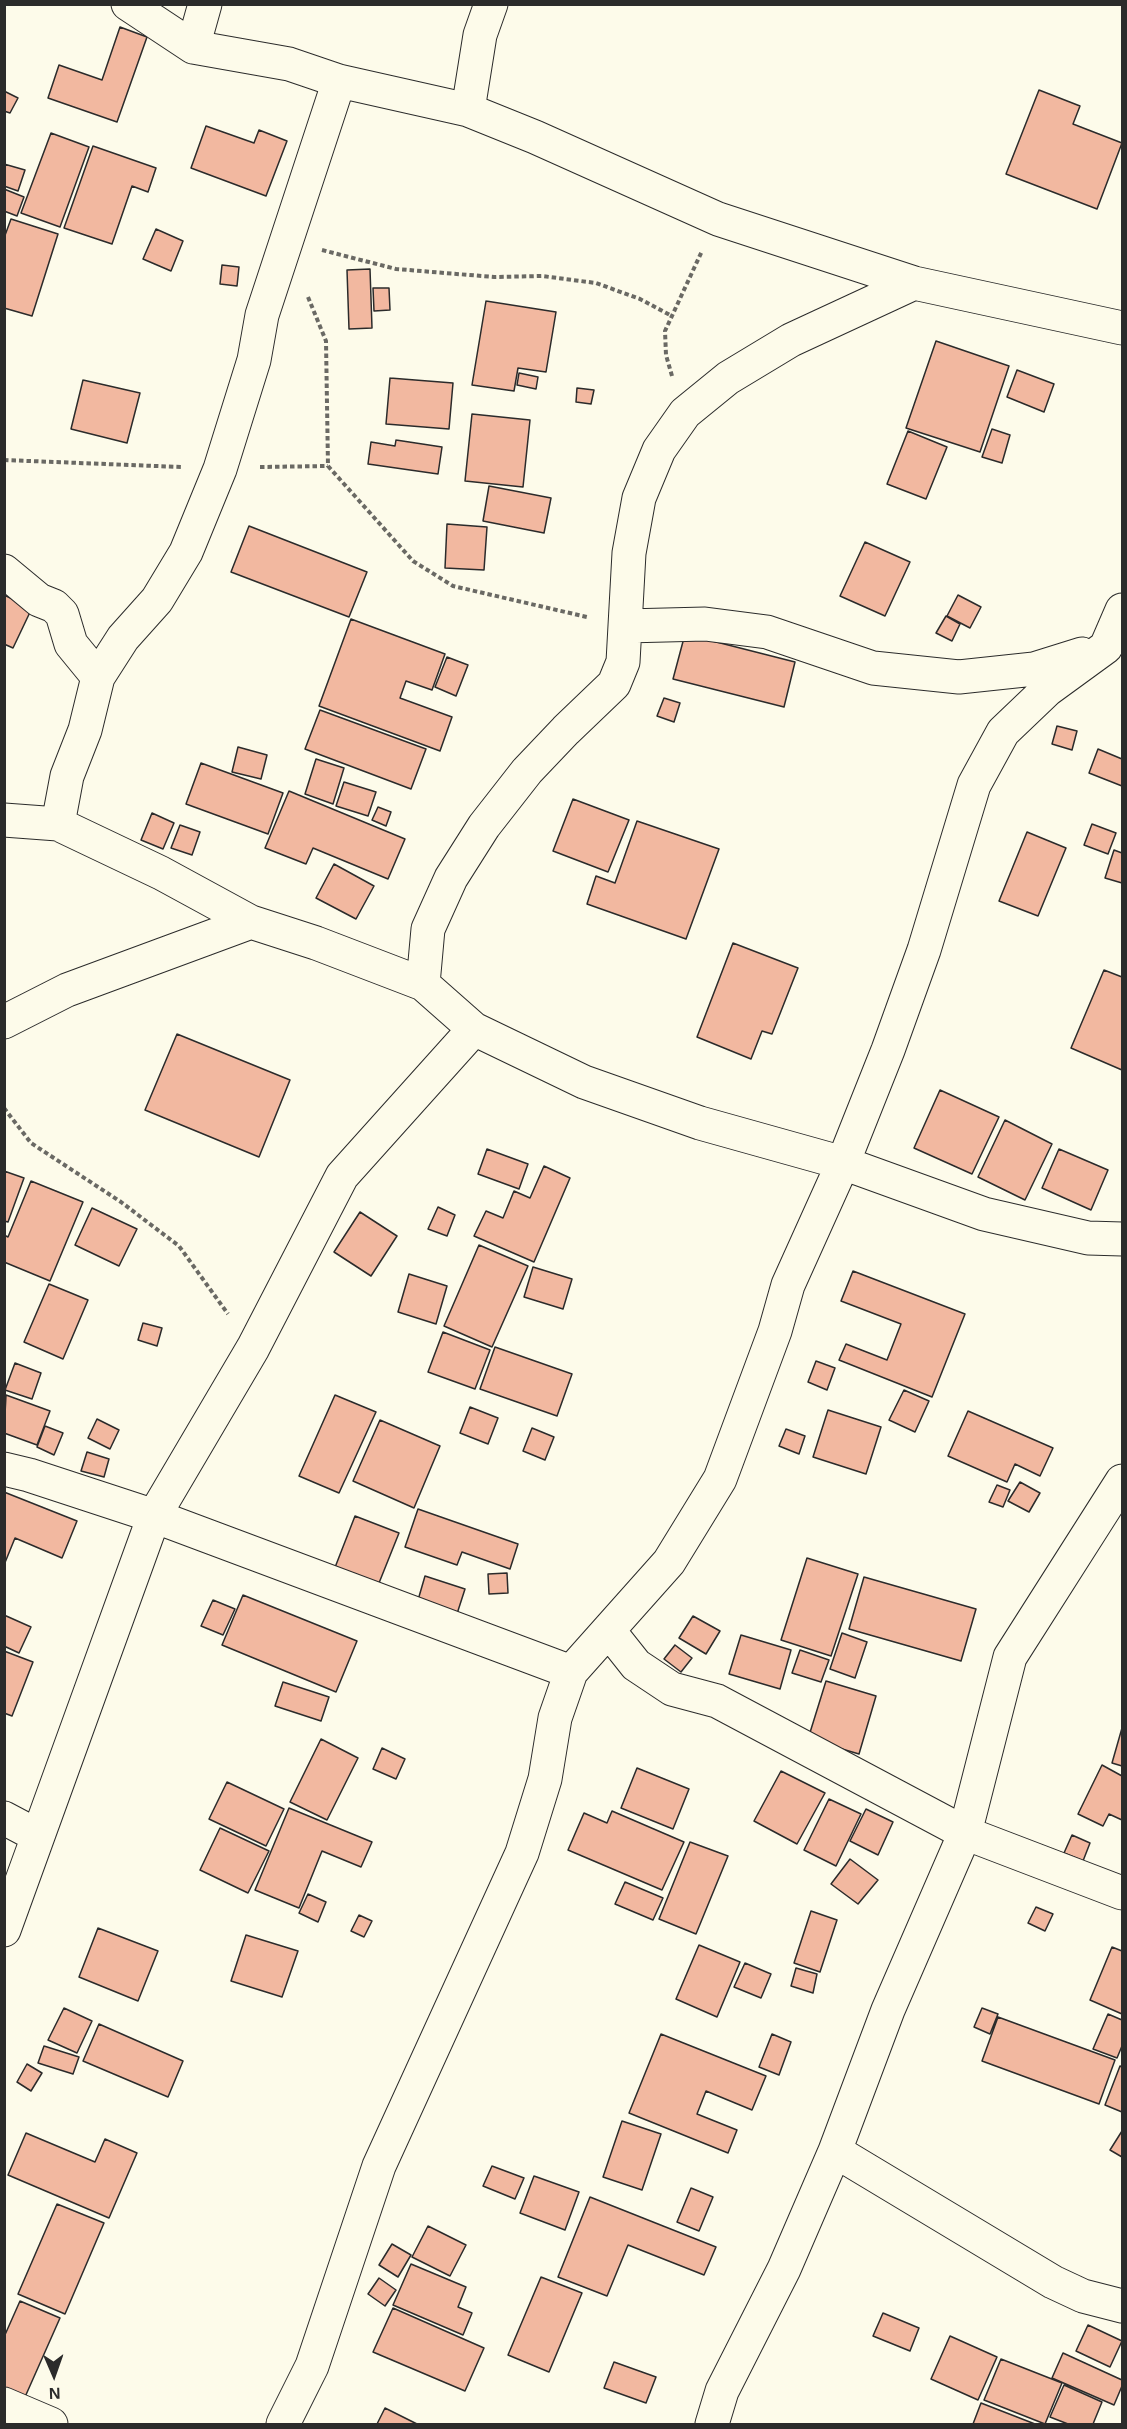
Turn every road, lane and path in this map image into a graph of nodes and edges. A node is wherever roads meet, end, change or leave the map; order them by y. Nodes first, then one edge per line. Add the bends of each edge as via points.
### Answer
1 (128, 4) edge
2 (205, 4) edge
3 (491, 4) edge
4 (193, 46) junction
5 (339, 81) junction
6 (468, 110) junction
7 (718, 219) junction
8 (286, 240) junction
9 (914, 283) junction
10 (670, 315) junction
11 (1122, 328) edge
12 (685, 413) junction
13 (4, 460) edge
14 (328, 466) junction
15 (220, 469) junction
16 (4, 571) edge
17 (1122, 610) edge
18 (626, 626) junction
19 (1106, 648) junction
20 (98, 677) junction
21 (4, 820) edge
22 (58, 824) junction
23 (251, 922) junction
24 (423, 984) junction
25 (4, 1022) edge
26 (474, 1029) junction
27 (4, 1108) edge
28 (843, 1163) junction
29 (1122, 1239) edge
30 (253, 1348) junction
31 (4, 1469) edge
32 (1122, 1481) edge
33 (154, 1516) junction
34 (609, 1630) junction
35 (571, 1672) junction
36 (4, 1818) edge
37 (965, 1833) junction
38 (38, 1836) junction
39 (1122, 1893) edge
40 (4, 1929) edge
41 (835, 2151) junction
42 (1122, 2306) edge
43 (4, 2404) edge
44 (51, 2424) edge
45 (283, 2424) edge
46 (712, 2424) edge

1 - 4 street
2 - 4 street
3 - 6 street via 480,35
4 - 5 street via 289,64
5 - 6 street
5 - 8 street
6 - 7 street
7 - 9 street
7 - 10 path
8 - 10 path via 396,269 494,277 542,276 596,283
8 - 14 path via 326,341
8 - 15 street
9 - 11 street
9 - 12 street via 791,340 728,378
10 - 12 path via 665,331 666,355
12 - 18 street via 659,450 639,498 629,553
13 - 15 path
14 - 15 path
14 - 18 path via 413,561 453,586
15 - 20 street via 186,552 156,600 123,638
16 - 20 street via 62,614 71,644
17 - 19 street
18 - 19 street via 705,624 766,632 873,668 959,677 1034,669
18 - 24 street via 623,662 614,684 527,771 484,826 451,878 428,929
19 - 28 street via 1047,690 1003,732 974,785 924,950
20 - 22 street via 85,730 67,776
21 - 22 street
22 - 23 street
23 - 24 street
23 - 25 street via 67,990
24 - 26 street
26 - 28 street via 584,1082 700,1123
26 - 30 street via 342,1176
27 - 30 path via 31,1143 179,1246
28 - 29 street via 984,1214 1088,1238
28 - 34 street via 788,1285 720,1479 669,1562
30 - 33 street
31 - 33 street
32 - 37 street via 1010,1657
33 - 35 street
33 - 38 street
34 - 35 street
34 - 37 street via 636,1665 672,1689 717,1701
35 - 45 street via 555,1718 545,1779 522,1853 379,2166 312,2366
36 - 38 street
37 - 39 street
37 - 41 street via 888,2010
38 - 40 street
41 - 42 street via 1053,2282 1083,2296
41 - 46 street via 784,2269 722,2391
43 - 44 street

